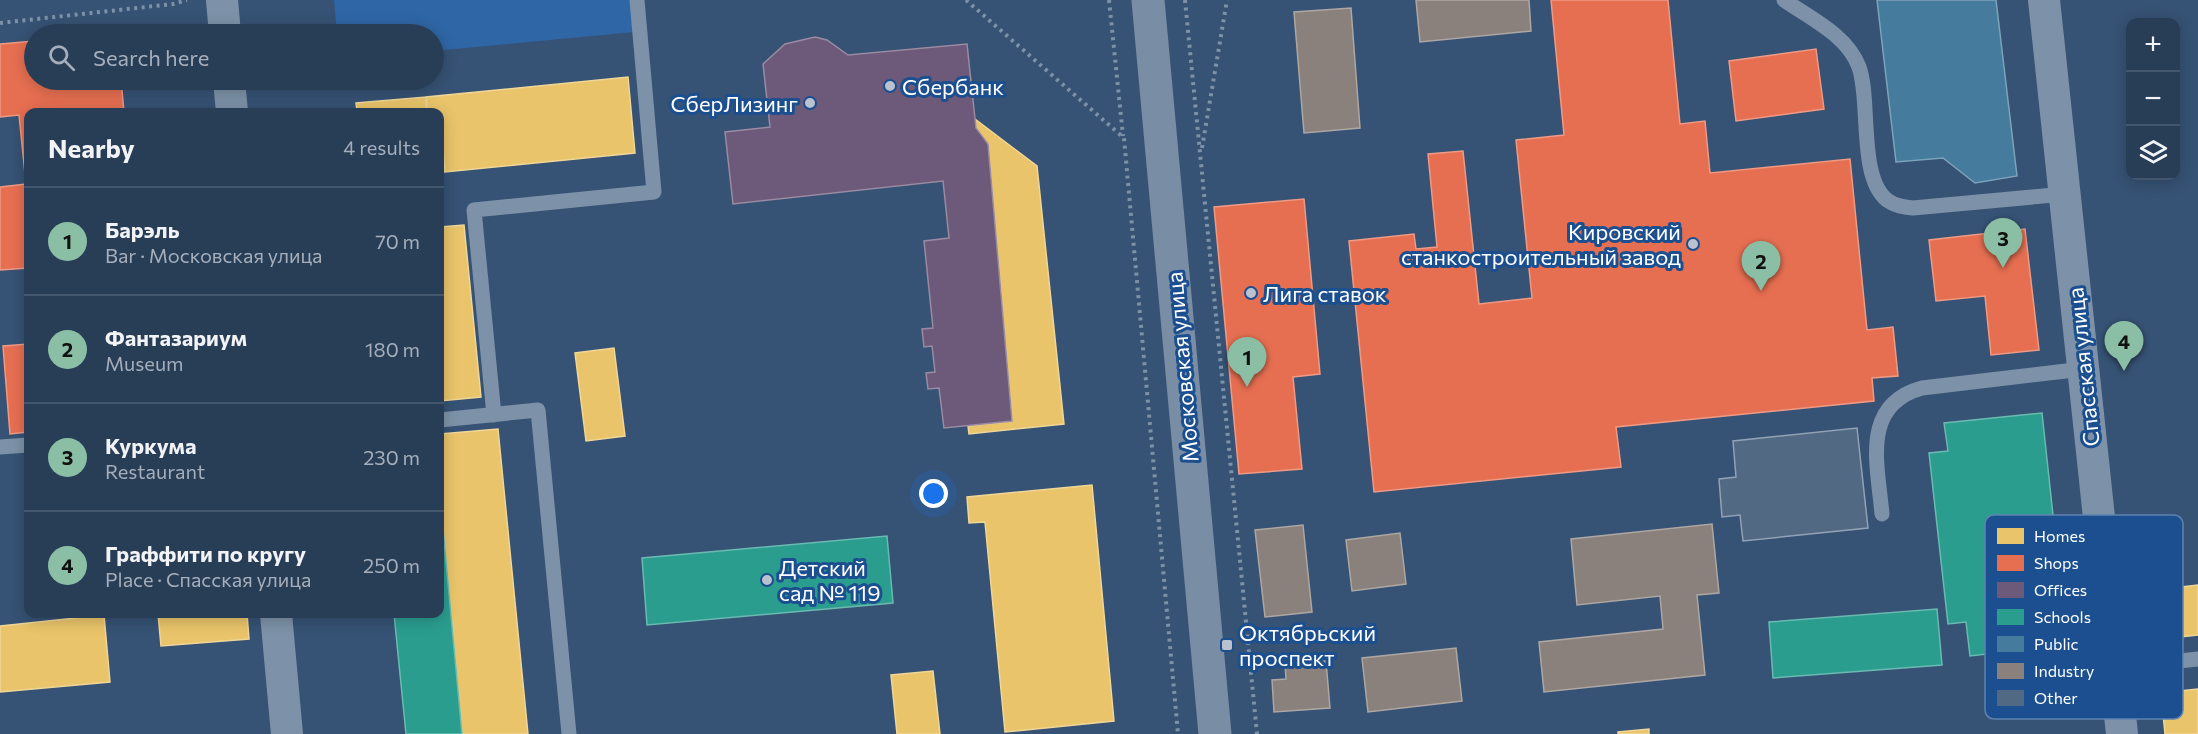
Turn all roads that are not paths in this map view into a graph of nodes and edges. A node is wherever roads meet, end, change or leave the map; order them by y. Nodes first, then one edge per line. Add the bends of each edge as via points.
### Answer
1 (222, 0) edge
2 (637, 0) edge
3 (1148, 0) edge
4 (1784, 0) edge
5 (2044, 0) edge
6 (224, 24) edge
7 (230, 90) edge
8 (232, 108) edge
9 (2065, 194) junction
10 (2083, 369) junction
11 (494, 415) junction
12 (444, 420) edge
13 (24, 445) edge
14 (0, 447) edge
15 (1882, 514) dead end
16 (2099, 515) edge
17 (276, 618) edge
18 (2198, 659) edge
19 (2183, 661) edge
20 (2120, 719) edge
21 (286, 734) edge
22 (569, 734) edge
23 (1215, 734) edge
24 (2122, 734) edge

1 - 6 street
2 - 11 lane via 654,192 474,210
3 - 23 main road, Московская улица
4 - 9 lane via 1839,38 1859,66 1871,173 1887,200 1913,208
5 - 9 street, Спасская улица
7 - 8 street
9 - 10 street, Спасская улица
10 - 15 lane via 1922,388 1895,401 1885,412 1877,432
10 - 16 street, Спасская улица
11 - 12 lane
11 - 22 lane via 538,410
13 - 14 lane
17 - 21 street
18 - 19 lane
20 - 24 street, Спасская улица

